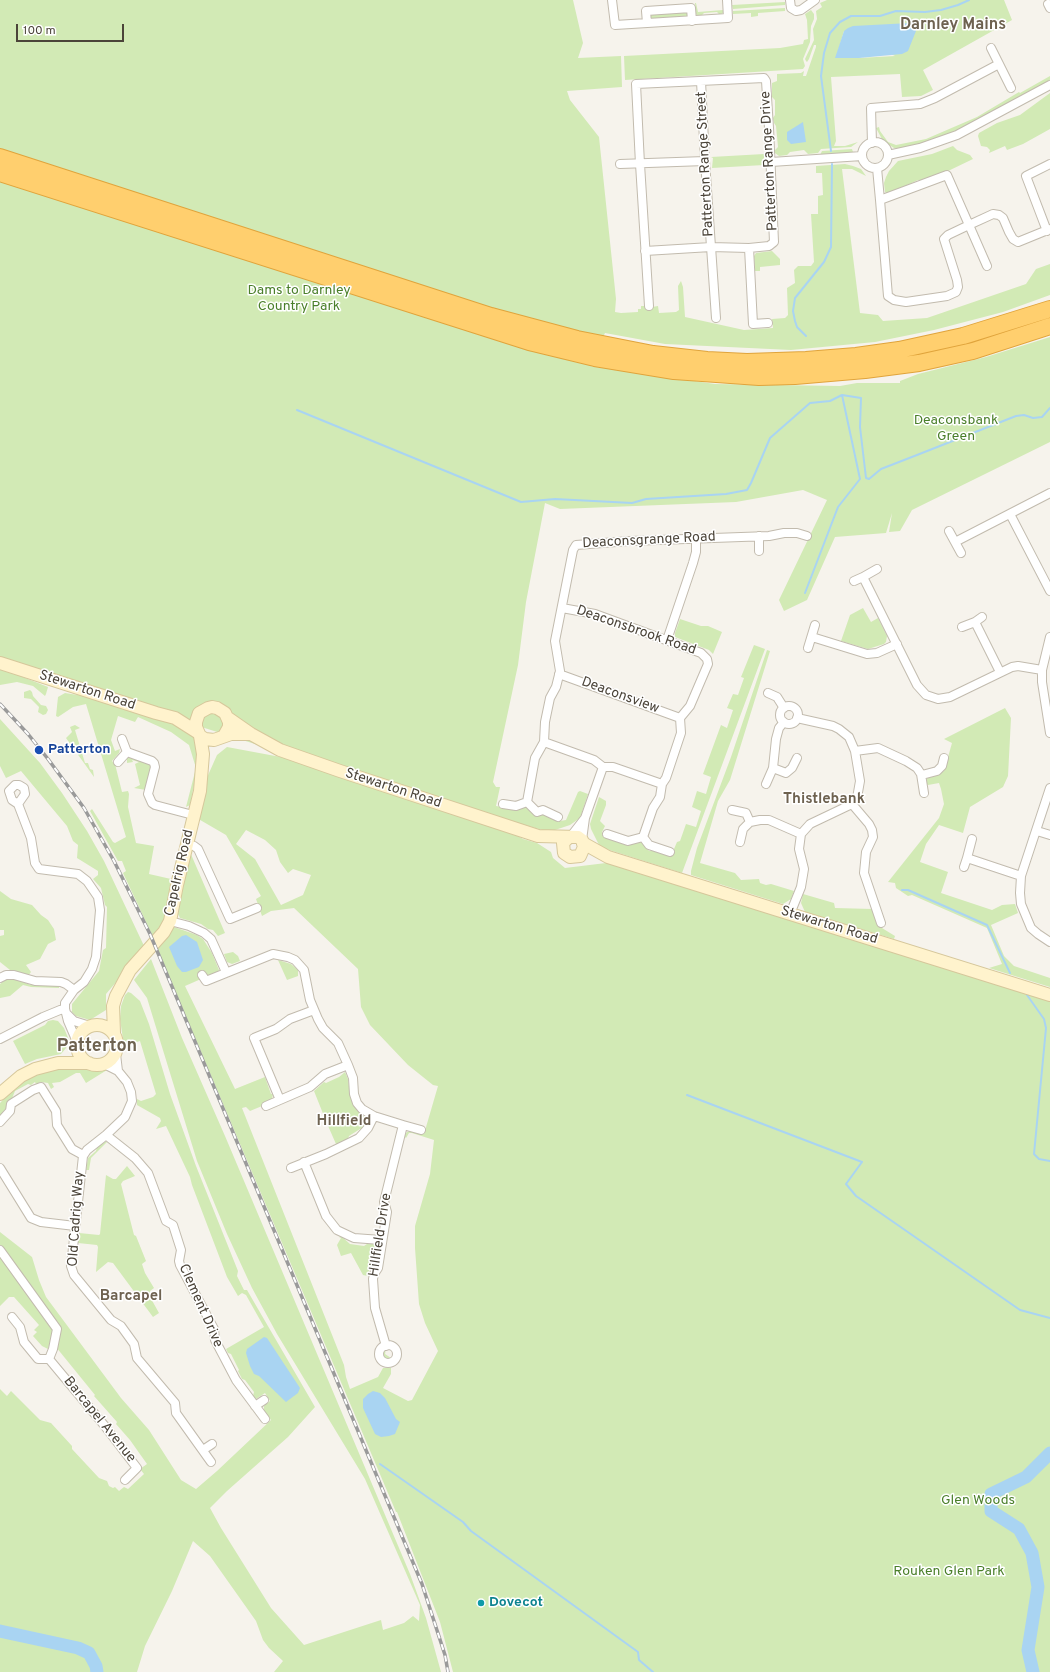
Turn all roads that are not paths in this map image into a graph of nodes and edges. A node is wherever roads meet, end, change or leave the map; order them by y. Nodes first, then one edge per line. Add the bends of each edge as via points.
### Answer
1 (612, 0) edge
2 (727, 0) edge
3 (790, 0) edge
4 (815, 0) edge
5 (692, 21) junction
6 (647, 23) junction
7 (991, 48) dead end
8 (1000, 64) junction
9 (701, 81) junction
10 (1050, 85) edge
11 (1011, 88) dead end
12 (872, 143) junction
13 (888, 155) junction
14 (862, 156) junction
15 (0, 158) edge
16 (705, 161) junction
17 (771, 162) junction
18 (620, 164) dead end
19 (640, 164) junction
20 (1050, 164) edge
21 (877, 168) junction
22 (0, 173) edge
23 (880, 200) junction
24 (969, 225) junction
25 (1048, 230) edge
26 (711, 247) junction
27 (749, 248) junction
28 (646, 251) junction
29 (987, 266) dead end
30 (649, 306) dead end
31 (1050, 309) edge
32 (716, 318) dead end
33 (768, 323) dead end
34 (1050, 326) edge
35 (1050, 493) edge
36 (1010, 514) junction
37 (949, 531) dead end
38 (759, 536) junction
39 (807, 536) dead end
40 (696, 538) junction
41 (955, 542) junction
42 (759, 551) dead end
43 (961, 553) dead end
44 (878, 569) dead end
45 (863, 577) junction
46 (854, 581) dead end
47 (1050, 591) edge
48 (562, 608) junction
49 (982, 617) dead end
50 (975, 622) junction
51 (815, 625) dead end
52 (962, 627) dead end
53 (812, 637) junction
54 (1050, 637) edge
55 (667, 640) junction
56 (897, 644) junction
57 (808, 648) dead end
58 (0, 663) edge
59 (1042, 670) junction
60 (1000, 672) junction
61 (559, 674) junction
62 (768, 694) dead end
63 (784, 708) junction
64 (199, 713) junction
65 (1049, 715) edge
66 (175, 718) junction
67 (228, 718) junction
68 (680, 718) junction
69 (797, 718) junction
70 (784, 722) junction
71 (1050, 733) edge
72 (199, 734) junction
73 (251, 734) junction
74 (221, 738) junction
75 (122, 739) dead end
76 (544, 742) junction
77 (855, 751) junction
78 (127, 752) junction
79 (797, 758) dead end
80 (944, 758) dead end
81 (118, 762) dead end
82 (603, 766) junction
83 (773, 768) junction
84 (203, 770) junction
85 (922, 775) junction
86 (5, 782) dead end
87 (662, 784) junction
88 (766, 784) dead end
89 (1050, 788) edge
90 (9, 791) junction
91 (924, 793) dead end
92 (527, 802) junction
93 (18, 804) junction
94 (503, 804) dead end
95 (852, 804) junction
96 (732, 810) dead end
97 (193, 814) junction
98 (558, 817) dead end
99 (750, 822) junction
100 (1037, 831) junction
101 (607, 834) dead end
102 (801, 834) junction
103 (1050, 835) edge
104 (538, 836) junction
105 (644, 837) junction
106 (576, 839) junction
107 (972, 839) dead end
108 (740, 842) dead end
109 (186, 844) junction
110 (670, 852) dead end
111 (564, 853) junction
112 (576, 857) junction
113 (608, 857) junction
114 (966, 858) junction
115 (964, 867) dead end
116 (1021, 876) junction
117 (257, 908) dead end
118 (790, 914) junction
119 (170, 921) junction
120 (881, 923) dead end
121 (1050, 942) edge
122 (226, 972) junction
123 (202, 975) dead end
124 (0, 978) edge
125 (74, 990) junction
126 (1050, 995) edge
127 (113, 1006) junction
128 (314, 1010) junction
129 (65, 1011) junction
130 (93, 1025) junction
131 (114, 1033) junction
132 (0, 1040) edge
133 (77, 1044) junction
134 (116, 1054) junction
135 (58, 1063) junction
136 (89, 1063) junction
137 (104, 1064) junction
138 (348, 1065) junction
139 (118, 1071) junction
140 (0, 1094) edge
141 (280, 1100) junction
142 (266, 1106) dead end
143 (374, 1116) junction
144 (0, 1122) edge
145 (403, 1125) junction
146 (421, 1130) dead end
147 (106, 1135) junction
148 (83, 1154) junction
149 (304, 1162) junction
150 (0, 1168) edge
151 (290, 1168) dead end
152 (75, 1226) junction
153 (382, 1240) junction
154 (0, 1250) edge
155 (12, 1317) dead end
156 (386, 1346) dead end
157 (49, 1359) junction
158 (264, 1400) dead end
159 (255, 1406) junction
160 (265, 1419) dead end
161 (212, 1444) dead end
162 (203, 1450) junction
163 (211, 1462) dead end
164 (125, 1480) dead end

1 - 6 street via 615,25
2 - 5 street via 728,18
3 - 4 street via 792,10 796,11
5 - 6 street
5 - 6 street via 691,8 683,8 646,11
7 - 8 street
8 - 11 street
8 - 12 street via 920,104 871,108
9 - 16 street, Patterton Range Street
9 - 17 street, Patterton Range Drive via 765,79
9 - 19 street, Patterton Range Drive via 636,84
10 - 13 street via 957,135 920,148
12 - 13 street via 881,144
12 - 14 street via 865,148
13 - 21 street via 886,162
14 - 17 street
14 - 21 street via 868,167
15 - 31 highway via 491,316 577,339 652,354 747,362 856,356 964,336
16 - 19 street
16 - 26 street, Patterton Range Street
17 - 27 street, Patterton Range Drive via 774,242 769,246
18 - 19 street
19 - 28 street, Patterton Range Drive
20 - 25 street via 1026,176
21 - 23 street
22 - 34 highway via 529,342 595,358 667,370 759,377 872,370 973,350
23 - 24 street via 947,175
23 - 24 street via 888,296 894,300 906,302 947,296 956,292 957,280 944,239
24 - 25 street via 993,214 999,215 1003,218 1008,232 1018,242
24 - 29 street
26 - 27 street, Patterton Range Drive
26 - 28 street, Patterton Range Drive
26 - 32 street, Patterton Range Street
27 - 33 street via 753,324
28 - 30 street, Patterton Range Drive
35 - 36 street
36 - 41 street
36 - 47 street
37 - 41 street
38 - 39 street, Deaconsgrange Road via 797,533
38 - 40 street, Deaconsgrange Road
38 - 42 street
40 - 48 street, Deaconsgrange Road via 576,545
40 - 55 street via 694,558
41 - 43 street
44 - 45 street
45 - 46 street
45 - 56 street
48 - 55 street, Deaconsbrook Road via 595,614
48 - 61 street, Deaconsgrange Road via 555,641
49 - 50 street
50 - 52 street
50 - 60 street
51 - 53 street
53 - 56 street via 867,654 877,653
53 - 57 street
54 - 59 street
55 - 68 street, Deaconsbrook Road via 701,652 708,664 690,706
56 - 60 street via 922,692 931,698 950,697
58 - 66 main road, Stewarton Road
59 - 60 street via 1018,666
59 - 65 street
61 - 68 street, Deaconsview
61 - 76 street, Deaconsgrange Road via 550,698
62 - 63 street via 777,697
63 - 69 street via 793,707 797,712
63 - 70 street via 780,715
64 - 66 main road, Stewarton Road
64 - 67 main road, Stewarton Road via 212,707 222,710
64 - 72 main road via 196,722
65 - 71 street
66 - 72 main road, Stewarton Road
67 - 73 main road, Stewarton Road
67 - 74 main road via 229,727
68 - 87 street via 681,733
69 - 70 street via 792,723
69 - 77 street via 839,729 850,737
70 - 83 street via 776,739
72 - 74 main road, Stewarton Road via 209,740
72 - 84 main road, Capelrig Road
73 - 74 main road, Stewarton Road via 231,734
73 - 104 main road, Stewarton Road via 280,750
74 - 84 main road, Capelrig Road via 212,748
75 - 78 street
76 - 82 street via 594,760
76 - 92 street, Deaconsgrange Road via 535,758
77 - 85 street via 878,748 916,768
77 - 95 street via 860,781 858,794
78 - 81 street
78 - 97 street via 154,763 148,794 152,803
79 - 83 street via 786,773
80 - 85 street via 940,769
82 - 87 street via 613,766
82 - 106 street
83 - 88 street
84 - 97 main road, Capelrig Road
85 - 91 street
86 - 90 street
87 - 105 street via 660,798 653,808
89 - 100 street
90 - 93 street via 12,800
90 - 93 street via 19,785 24,788 25,794
92 - 94 street via 516,806
92 - 98 street via 536,812 543,810
93 - 125 street via 39,869 78,874 87,881 98,898 100,910 96,957 84,982
95 - 102 street via 810,824
95 - 120 street via 872,830 873,837 866,852 864,873
96 - 99 street via 746,813
97 - 109 main road, Capelrig Road
99 - 102 street via 769,820
99 - 108 street via 744,829
100 - 103 street
100 - 116 street
101 - 105 street via 628,841
102 - 118 street via 799,849 804,868
104 - 106 main road, Stewarton Road
104 - 111 main road, Stewarton Road
105 - 110 street via 649,845
106 - 111 main road via 563,843
106 - 112 main road via 584,850
106 - 113 main road, Stewarton Road
107 - 114 street
109 - 117 street via 198,849 230,919
109 - 119 main road, Capelrig Road
111 - 112 main road
112 - 113 main road, Stewarton Road
113 - 118 main road, Stewarton Road
114 - 115 street
114 - 116 street
116 - 121 street via 1020,898 1025,916 1031,928
118 - 126 main road, Stewarton Road
119 - 122 street via 204,932 211,939
119 - 127 main road, Capelrig Road via 164,932 130,970
122 - 123 street via 206,981
122 - 128 street via 268,955 277,954 295,960 304,970
124 - 125 street via 14,975 35,981 60,982
125 - 129 street via 65,1003
127 - 130 main road, Capelrig Road
127 - 131 main road, Capelrig Road
128 - 138 street via 323,1028 338,1043
128 - 141 street via 254,1038
129 - 130 street via 74,1021
129 - 132 street via 60,1010 43,1017
129 - 133 street
130 - 131 main road via 105,1026
130 - 133 main road via 81,1033
131 - 134 main road via 118,1041
133 - 135 main road
133 - 136 main road via 80,1056
134 - 137 main road
134 - 139 street, Old Cadrig Way
135 - 136 main road
135 - 140 main road via 21,1076
136 - 137 main road
137 - 139 street, Old Cadrig Way
138 - 141 street via 326,1074 310,1087
138 - 143 street via 357,1103
139 - 147 street, Old Cadrig Way via 127,1082 132,1102 125,1117
141 - 142 street
143 - 145 street
143 - 149 street via 359,1138
144 - 148 street via 10,1111 11,1104 41,1088 56,1111 57,1125 72,1149
145 - 146 street
145 - 153 street, Hillfield Drive via 384,1202 387,1212
147 - 148 street, Old Cadrig Way
147 - 159 street, Clement Drive via 135,1158 148,1173 166,1221 173,1225 181,1250 180,1265 214,1329 215,1340 236,1380
148 - 152 street, Old Cadrig Way
149 - 151 street
149 - 153 street via 326,1216 337,1230 354,1238
150 - 152 street via 31,1218 41,1222
152 - 162 street, Old Cadrig Way via 71,1260 74,1275 111,1320 121,1326 134,1344 137,1358 175,1403 176,1412
153 - 156 street, Hillfield Drive via 378,1268 373,1279 375,1308
154 - 157 street via 57,1329
155 - 157 street, Barcapel Avenue via 20,1327 24,1342 38,1359
157 - 164 street, Barcapel Avenue via 137,1468
158 - 159 street
159 - 160 street, Clement Drive
161 - 162 street
162 - 163 street, Old Cadrig Way

